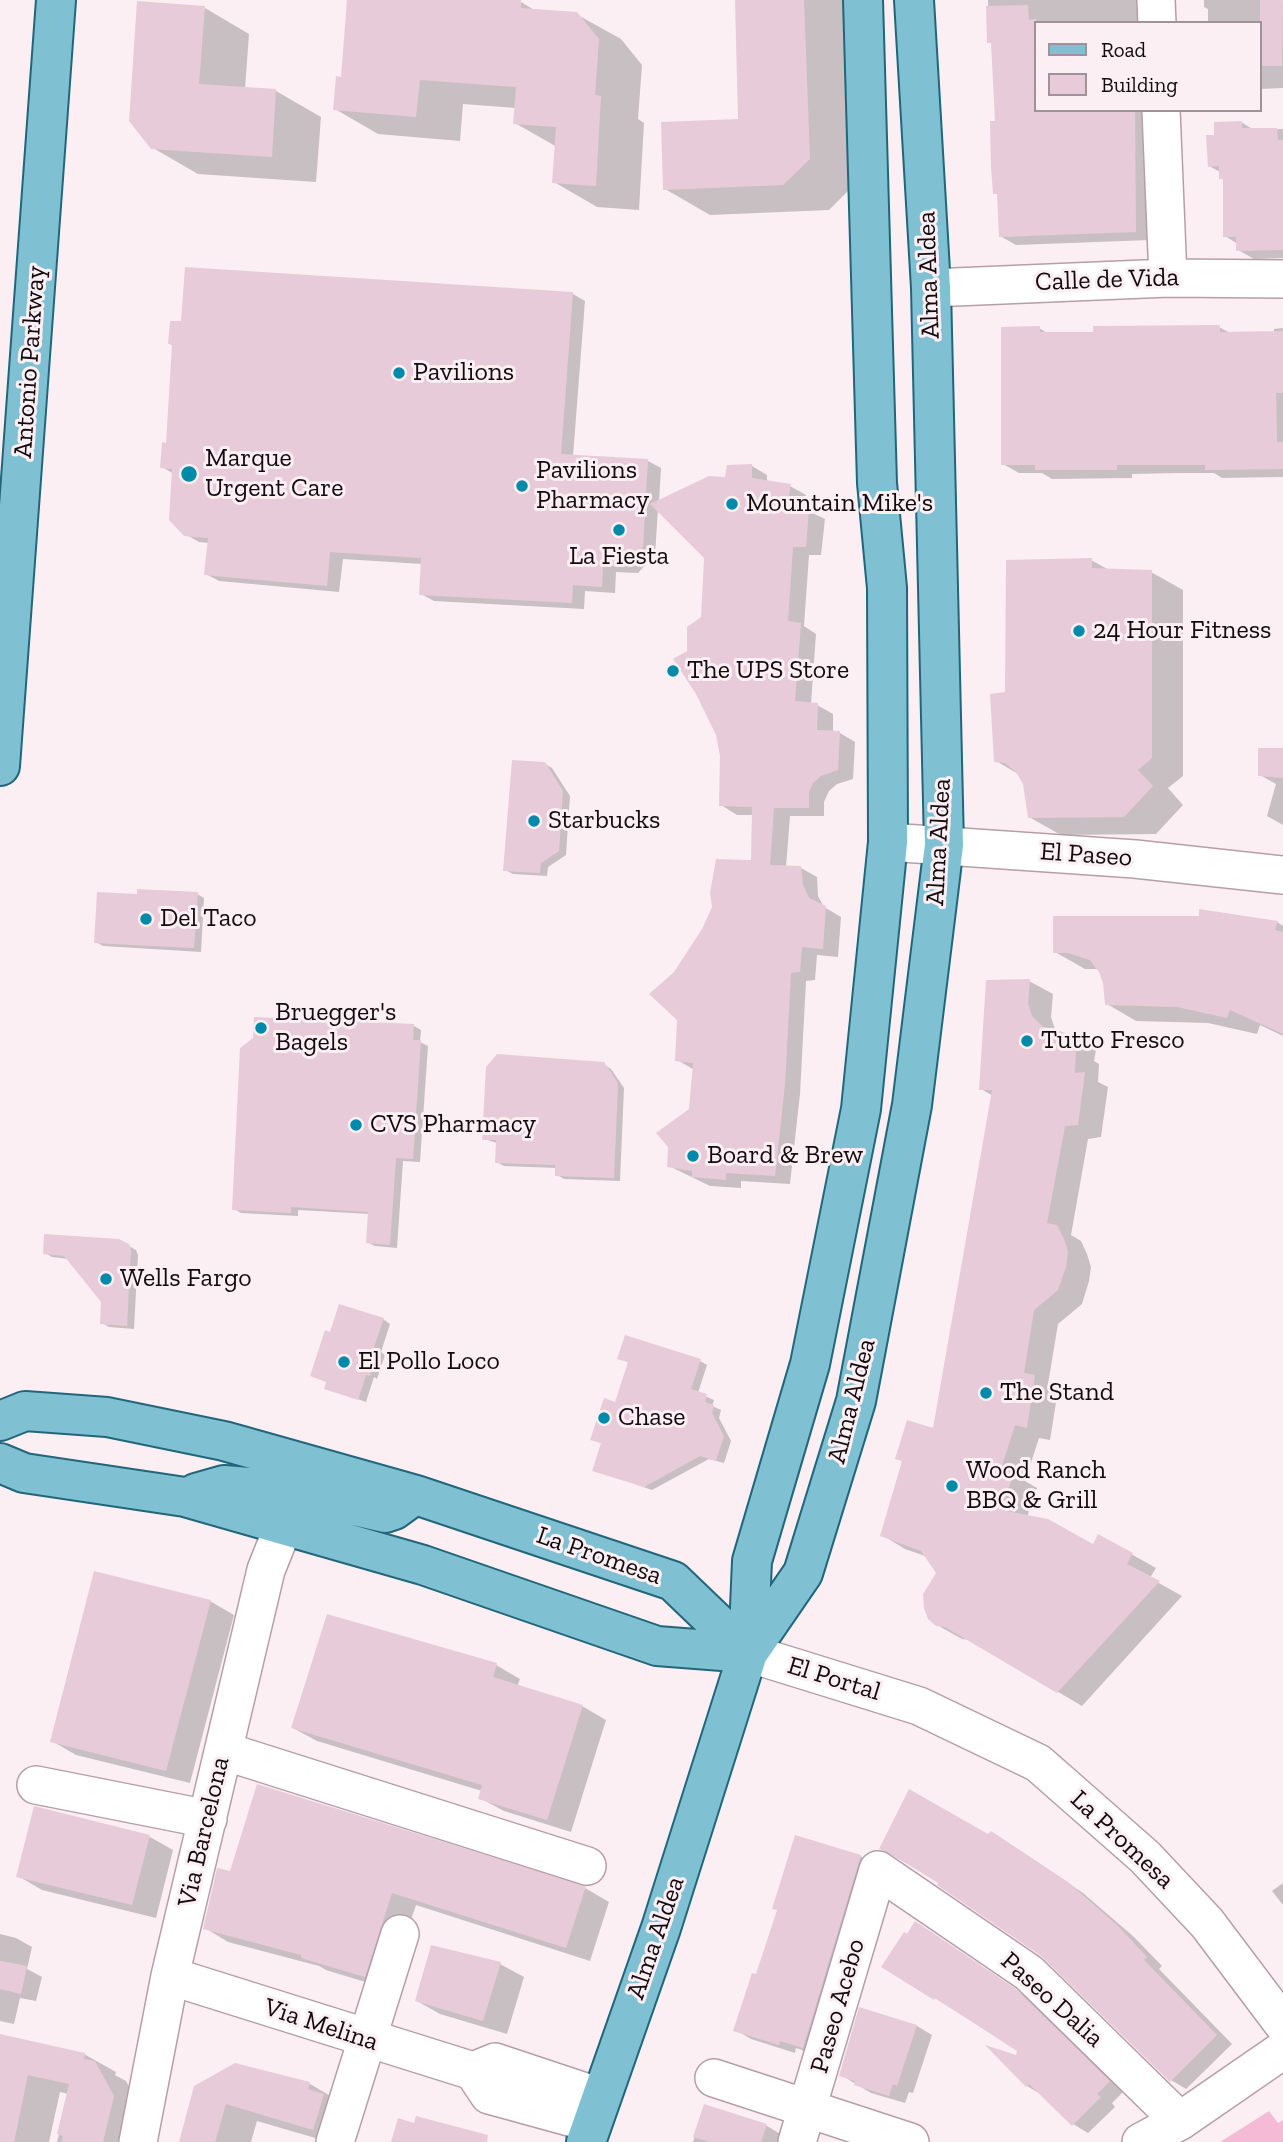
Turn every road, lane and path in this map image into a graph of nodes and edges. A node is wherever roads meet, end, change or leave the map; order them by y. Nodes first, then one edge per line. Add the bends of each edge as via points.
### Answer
1 (56, 0) edge
2 (863, 0) edge
3 (914, 0) edge
4 (1156, 0) edge
5 (1157, 21) edge
6 (864, 50) junction
7 (1161, 112) edge
8 (1168, 278) junction
9 (1283, 279) edge
10 (931, 288) junction
11 (0, 766) edge
12 (888, 842) junction
13 (944, 845) junction
14 (1283, 876) edge
15 (0, 1421) edge
16 (0, 1463) edge
17 (416, 1495) junction
18 (185, 1497) junction
19 (284, 1525) junction
20 (748, 1653) junction
21 (919, 1706) joint
22 (224, 1751) junction
23 (36, 1785) dead end
24 (208, 1819) junction
25 (587, 1866) dead end
26 (878, 1870) joint
27 (400, 1934) dead end
28 (170, 1976) junction
29 (1283, 2024) edge
30 (367, 2040) junction
31 (1283, 2050) edge
32 (714, 2078) dead end
33 (592, 2121) edge
34 (1180, 2121) junction
35 (803, 2125) edge
36 (138, 2142) edge
37 (335, 2142) edge
38 (909, 2142) edge
39 (1142, 2142) edge

1 - 11 main road, Antonio Parkway
2 - 6 main road, Alma Aldea
3 - 10 main road, Alma Aldea
4 - 5 street
6 - 10 main road via 887,84 894,108 902,226
6 - 12 main road, Alma Aldea via 877,483 887,588
7 - 8 street
8 - 9 street, Calle de Vida
8 - 10 street, Calle de Vida
10 - 13 main road, Alma Aldea
12 - 13 street, El Paseo
12 - 20 main road, Alma Aldea via 861,1109 810,1364 752,1561
13 - 14 street, El Paseo
13 - 20 main road, Alma Aldea via 912,1105 856,1401 803,1573
15 - 17 main road, La Promesa via 25,1411 107,1417 224,1441
16 - 18 main road via 24,1473
17 - 18 main road via 385,1513 285,1490 224,1485
17 - 20 main road, La Promesa via 674,1581
18 - 19 main road
19 - 20 main road via 424,1565 657,1646
19 - 22 street, Via Barcelona via 266,1570
20 - 21 street, El Portal
20 - 33 main road, Alma Aldea via 661,1928
21 - 29 street, La Promesa via 1038,1763 1145,1857 1206,1923
22 - 24 street, Via Barcelona
22 - 25 street
23 - 24 street
24 - 28 street, Via Barcelona
26 - 34 street, Paseo Dalia via 1029,1973
26 - 35 street, Paseo Acebo
27 - 30 street
28 - 30 street, Via Melina
28 - 36 street, Via Barcelona
30 - 33 street, Via Melina via 472,2071 489,2095
30 - 37 street
31 - 34 street
32 - 35 street
34 - 39 street
35 - 38 street

